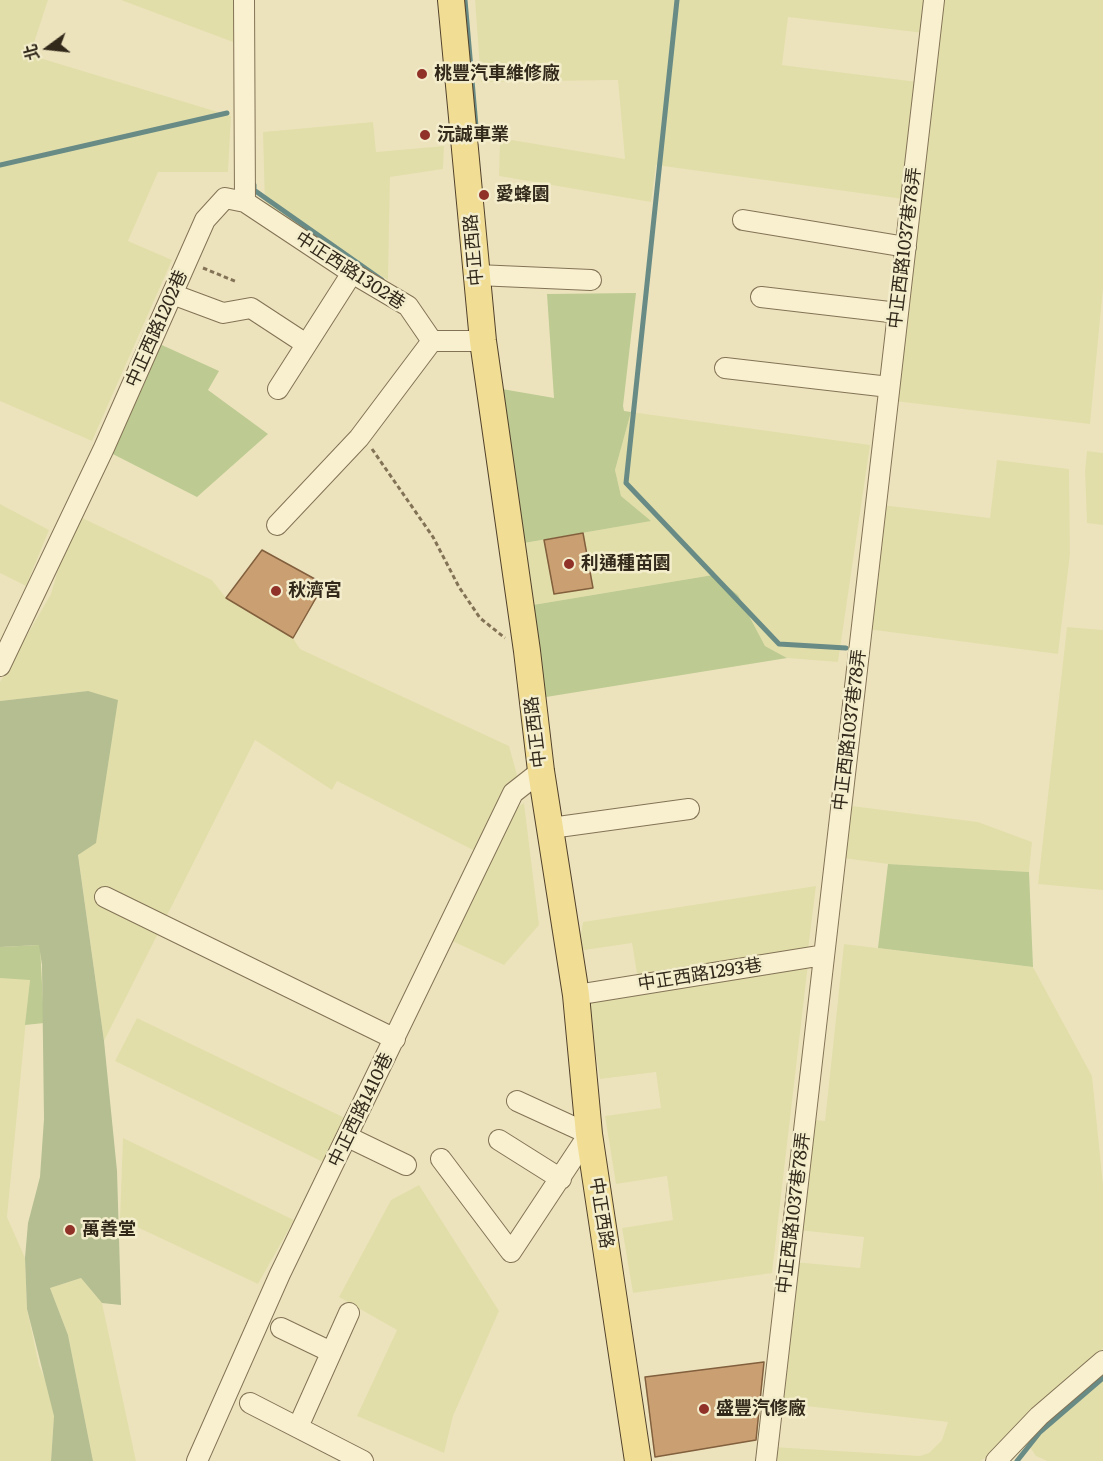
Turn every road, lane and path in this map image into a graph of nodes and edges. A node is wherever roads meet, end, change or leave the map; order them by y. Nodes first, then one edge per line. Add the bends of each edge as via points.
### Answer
1 (244, 0) edge
2 (451, 0) edge
3 (934, 0) edge
4 (245, 202) junction
5 (743, 220) dead end
6 (906, 247) junction
7 (187, 261) junction
8 (351, 273) junction
9 (477, 275) junction
10 (591, 280) dead end
11 (237, 282) dead end
12 (172, 294) junction
13 (762, 297) dead end
14 (898, 313) junction
15 (432, 341) junction
16 (483, 341) junction
17 (306, 344) junction
18 (725, 368) dead end
19 (889, 387) junction
20 (278, 389) dead end
21 (359, 438) junction
22 (277, 525) dead end
23 (527, 651) junction
24 (0, 666) edge
25 (541, 771) junction
26 (689, 809) dead end
27 (551, 828) junction
28 (105, 897) dead end
29 (824, 955) junction
30 (576, 995) junction
31 (395, 1039) junction
32 (517, 1101) dead end
33 (589, 1134) junction
34 (348, 1137) junction
35 (499, 1140) dead end
36 (441, 1159) dead end
37 (406, 1165) dead end
38 (561, 1179) junction
39 (349, 1313) dead end
40 (281, 1328) dead end
41 (331, 1352) junction
42 (1103, 1361) edge
43 (250, 1403) dead end
44 (298, 1427) junction
45 (197, 1461) edge
46 (363, 1461) edge
47 (638, 1461) edge
48 (766, 1461) edge
49 (996, 1461) edge

1 - 4 street
2 - 9 main road, 中正西路
3 - 6 street, 中正西路1037巷78弄
4 - 7 street, 中正西路1202巷 via 225,198 205,220
4 - 8 street, 中正西路1302巷
5 - 6 street
6 - 14 street, 中正西路1037巷78弄
7 - 11 path
7 - 12 street, 中正西路1202巷
8 - 15 street, 中正西路1302巷 via 408,306
8 - 17 street
9 - 10 street
9 - 16 main road, 中正西路
12 - 17 street via 223,313 251,308
12 - 24 street, 中正西路1202巷
13 - 14 street
14 - 19 street, 中正西路1037巷78弄
15 - 16 street
15 - 21 street
16 - 23 main road, 中正西路
17 - 20 street
18 - 19 street
19 - 29 street, 中正西路1037巷78弄
21 - 22 street
21 - 23 path via 378,454 399,484 480,618
23 - 25 main road, 中正西路
25 - 27 main road, 中正西路
25 - 31 street, 中正西路1410巷 via 513,794
26 - 27 street
27 - 30 main road, 中正西路
28 - 31 street
29 - 30 street, 中正西路1293巷
29 - 48 street, 中正西路1037巷78弄
30 - 33 main road, 中正西路
31 - 34 street, 中正西路1410巷
32 - 33 street
33 - 38 street
33 - 47 main road, 中正西路
34 - 37 street
34 - 45 street, 中正西路1410巷 via 280,1274
35 - 38 street
36 - 38 street via 511,1252
39 - 41 street
40 - 41 street
41 - 44 street
42 - 49 street via 1039,1416
43 - 44 street
44 - 46 street

